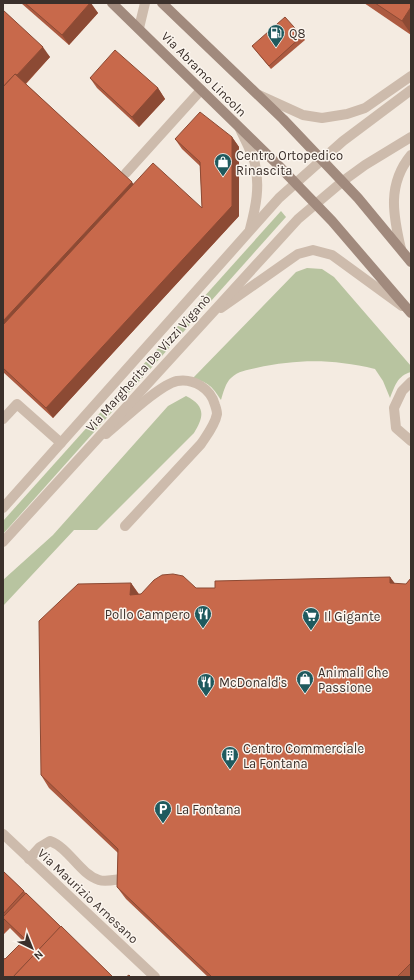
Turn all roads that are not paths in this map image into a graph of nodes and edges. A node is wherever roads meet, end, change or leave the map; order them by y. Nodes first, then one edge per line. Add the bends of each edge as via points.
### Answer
1 (112, 3) edge
2 (145, 3) edge
3 (162, 3) edge
4 (139, 28) junction
5 (411, 76) edge
6 (202, 90) junction
7 (411, 90) edge
8 (257, 94) junction
9 (239, 127) junction
10 (411, 137) edge
11 (411, 156) edge
12 (322, 160) junction
13 (126, 173) dead end
14 (343, 181) junction
15 (295, 184) junction
16 (316, 204) junction
17 (249, 233) junction
18 (400, 249) junction
19 (411, 262) edge
20 (411, 313) edge
21 (205, 320) junction
22 (411, 382) edge
23 (3, 419) edge
24 (411, 441) edge
25 (61, 443) junction
26 (88, 449) junction
27 (3, 508) edge
28 (125, 526) dead end
29 (3, 542) edge
30 (3, 834) edge
31 (30, 859) junction
32 (121, 879) edge
33 (155, 977) edge

1 - 4 main road, Via Abramo Lincoln
2 - 4 street
3 - 8 main road, Via Abramo Lincoln
4 - 6 main road, Via Abramo Lincoln
5 - 8 street via 365,108 322,118 303,115
6 - 9 main road, Via Abramo Lincoln
6 - 13 street
7 - 12 street, Via Margherita De Vizzi Viganò
8 - 12 main road, Via Abramo Lincoln
9 - 15 main road, Via Abramo Lincoln
9 - 17 street via 255,163 257,183 256,206
10 - 14 street, Via Margherita De Vizzi Viganò
11 - 18 street via 403,165 395,186 394,221
12 - 14 main road, Via Abramo Lincoln
12 - 15 street, Via Margherita De Vizzi Viganò
14 - 16 street, Via Margherita De Vizzi Viganò
14 - 18 main road, Via Abramo Lincoln
15 - 16 main road, Via Abramo Lincoln
15 - 17 street, Via Margherita De Vizzi Viganò via 278,198
16 - 20 main road, Via Abramo Lincoln
16 - 21 street, Via Margherita De Vizzi Viganò
17 - 25 street, Via Margherita De Vizzi Viganò
18 - 19 main road, Via Abramo Lincoln
20 - 21 street via 332,255 313,250 298,254
21 - 26 street, Via Margherita De Vizzi Viganò
22 - 24 street via 402,391 394,408 396,428
23 - 25 street via 17,404
25 - 27 street, Via Margherita De Vizzi Viganò
26 - 28 street via 163,387 178,381 193,382 205,389 213,399 217,413 211,430
26 - 29 street, Via Margherita De Vizzi Viganò
30 - 31 street, Via Maurizio Arnesano
31 - 32 street via 40,847 50,841 59,846 91,876 100,880
31 - 33 street, Via Maurizio Arnesano

